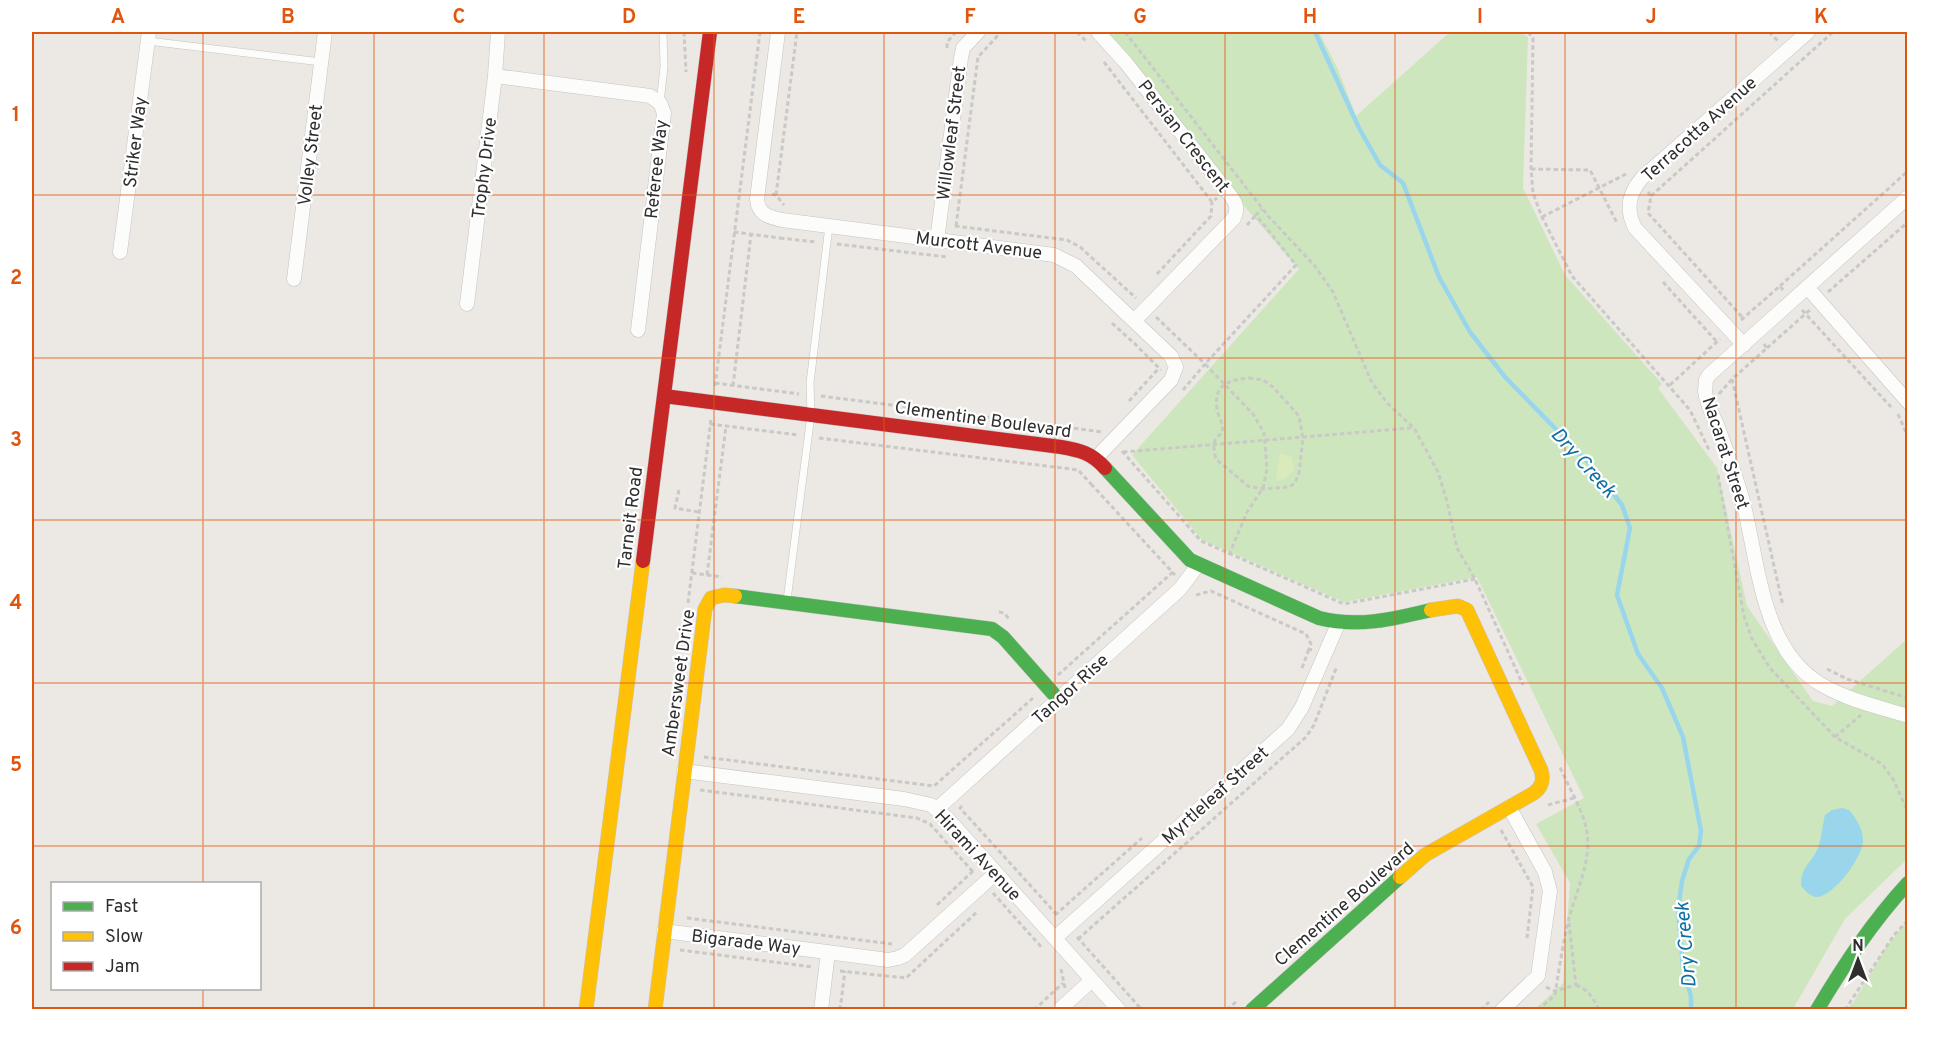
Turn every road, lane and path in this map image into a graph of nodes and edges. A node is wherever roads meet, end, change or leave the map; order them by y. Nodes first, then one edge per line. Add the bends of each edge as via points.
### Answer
1 (325, 32) edge
2 (498, 32) edge
3 (663, 32) edge
4 (710, 32) edge
5 (759, 32) edge
6 (778, 32) edge
7 (797, 32) edge
8 (978, 32) edge
9 (1001, 32) edge
10 (1098, 32) edge
11 (1125, 32) edge
12 (1528, 32) edge
13 (1833, 32) edge
14 (1794, 35) edge
15 (148, 36) edge
16 (1777, 40) dead end
17 (322, 62) junction
18 (495, 76) junction
19 (660, 103) junction
20 (1908, 171) edge
21 (1629, 172) dead end
22 (758, 192) junction
23 (776, 195) junction
24 (1651, 196) dead end
25 (1908, 197) edge
26 (1212, 202) dead end
27 (795, 206) dead end
28 (1262, 209) junction
29 (1256, 215) junction
30 (1542, 217) junction
31 (1908, 222) edge
32 (939, 224) junction
33 (829, 226) junction
34 (956, 226) junction
35 (1242, 230) dead end
36 (751, 234) dead end
37 (780, 238) dead end
38 (938, 240) junction
39 (954, 242) junction
40 (827, 243) junction
41 (120, 252) dead end
42 (294, 279) dead end
43 (1150, 281) dead end
44 (1780, 286) junction
45 (1807, 287) junction
46 (1143, 290) dead end
47 (1135, 298) junction
48 (1793, 300) junction
49 (1820, 302) junction
50 (467, 304) dead end
51 (1146, 308) junction
52 (1166, 311) dead end
53 (1805, 314) junction
54 (1158, 319) junction
55 (1111, 321) dead end
56 (1134, 321) junction
57 (638, 330) dead end
58 (1730, 330) junction
59 (1145, 332) junction
60 (1135, 344) junction
61 (1744, 345) junction
62 (1767, 348) dead end
63 (1205, 364) junction
64 (1159, 368) junction
65 (1171, 380) junction
66 (1732, 380) dead end
67 (1224, 384) junction
68 (733, 386) dead end
69 (1670, 386) junction
70 (1184, 389) junction
71 (664, 396) junction
72 (1176, 397) dead end
73 (713, 402) junction
74 (1908, 402) edge
75 (1123, 407) dead end
76 (1690, 410) dead end
77 (811, 415) junction
78 (710, 424) junction
79 (726, 426) junction
80 (1414, 428) junction
81 (1083, 429) dead end
82 (1908, 436) edge
83 (808, 437) junction
84 (1303, 438) junction
85 (1264, 440) junction
86 (1131, 445) dead end
87 (1214, 445) junction
88 (1080, 450) junction
89 (1123, 452) junction
90 (1096, 458) junction
91 (1106, 469) junction
92 (1079, 471) junction
93 (1091, 484) junction
94 (1263, 489) junction
95 (679, 490) dead end
96 (699, 512) junction
97 (1198, 565) junction
98 (1173, 572) junction
99 (707, 575) dead end
100 (1220, 575) junction
101 (1475, 579) dead end
102 (1184, 585) junction
103 (1212, 592) junction
104 (787, 603) junction
105 (688, 608) dead end
106 (993, 611) dead end
107 (1785, 611) dead end
108 (1012, 622) dead end
109 (1338, 624) junction
110 (1309, 649) junction
111 (1324, 656) junction
112 (1825, 668) dead end
113 (1300, 671) dead end
114 (1059, 674) junction
115 (1047, 686) junction
116 (1071, 688) junction
117 (1908, 698) edge
118 (1058, 699) junction
119 (1908, 716) edge
120 (1835, 737) dead end
121 (704, 757) dead end
122 (684, 771) junction
123 (682, 788) junction
124 (1574, 798) dead end
125 (1509, 807) junction
126 (960, 808) dead end
127 (937, 809) junction
128 (1540, 809) dead end
129 (1908, 812) edge
130 (1518, 823) junction
131 (1143, 837) dead end
132 (973, 871) junction
133 (996, 873) junction
134 (1908, 883) edge
135 (984, 884) junction
136 (929, 912) dead end
137 (1056, 914) junction
138 (686, 918) dead end
139 (1908, 920) edge
140 (1569, 921) dead end
141 (1043, 926) junction
142 (1068, 927) junction
143 (664, 931) junction
144 (1031, 936) junction
145 (1054, 938) junction
146 (1078, 939) junction
147 (1527, 940) dead end
148 (895, 944) dead end
149 (828, 952) junction
150 (1047, 953) dead end
151 (1055, 962) dead end
152 (845, 971) dead end
153 (1092, 980) junction
154 (1063, 983) junction
155 (1576, 986) junction
156 (1556, 991) dead end
157 (1073, 997) junction
158 (586, 1010) edge
159 (655, 1010) edge
160 (821, 1010) edge
161 (840, 1010) edge
162 (1034, 1010) edge
163 (1059, 1010) edge
164 (1119, 1010) edge
165 (1142, 1010) edge
166 (1252, 1010) edge
167 (1503, 1010) edge
168 (1599, 1010) edge
169 (1817, 1010) edge
170 (1845, 1010) edge

1 - 17 street, Volley Street
2 - 18 street, Trophy Drive
3 - 19 lane
4 - 71 street, Tarneit Road
5 - 73 path
6 - 22 street
7 - 23 path
8 - 32 street, Willowleaf Street via 963,48
9 - 34 path via 978,57
10 - 51 street, Persian Crescent via 1237,209 1234,218
11 - 28 path
12 - 30 path via 1533,38 1531,169 1533,193
13 - 24 path
14 - 16 path
14 - 58 street, Terracotta Avenue via 1642,178 1629,202 1635,228
15 - 17 lane
15 - 41 street, Striker Way
17 - 42 street, Volley Street
18 - 19 street, Referee Way via 650,96
18 - 50 street, Trophy Drive
19 - 57 street, Referee Way via 664,113
20 - 44 path
21 - 30 path
22 - 23 path
22 - 33 street, Murcott Avenue via 760,212 774,218
23 - 27 path via 783,205
25 - 45 street, Nacarat Street
26 - 43 path via 1211,216
28 - 29 path
28 - 80 path via 1314,265 1333,292 1372,382 1388,404
29 - 35 path
29 - 63 path via 1296,265
30 - 69 path via 1572,276
31 - 49 path
32 - 34 path
32 - 38 street, Willowleaf Street
33 - 38 street, Murcott Avenue
33 - 40 lane
34 - 39 path
34 - 47 path via 1066,240 1080,247
36 - 68 path
37 - 40 path
38 - 39 street, Murcott Avenue
39 - 40 path via 952,258
39 - 56 street, Murcott Avenue via 1054,255 1066,260
40 - 77 lane via 810,383
44 - 48 path
44 - 58 path
45 - 48 street, Nacarat Street
45 - 49 street
46 - 47 path
47 - 51 path
48 - 53 path
48 - 61 street, Nacarat Street
49 - 53 path
49 - 74 street
51 - 54 path
51 - 56 street, Persian Crescent
52 - 54 path
53 - 62 path
53 - 82 path via 1899,416
54 - 59 path
54 - 63 path
55 - 60 path
56 - 59 street, Murcott Avenue
58 - 61 street, Terracotta Avenue
58 - 69 path
59 - 60 path
59 - 65 street, Murcott Avenue via 1175,362
60 - 64 path
61 - 119 street, Nacarat Street via 1709,375 1705,391 1741,495 1767,610 1777,637 1812,679 1835,692
63 - 67 path
63 - 70 path
64 - 65 path
64 - 75 path
65 - 70 path
65 - 90 street
66 - 107 path
67 - 84 path via 1250,378 1263,380 1299,416
67 - 85 path via 1253,414
67 - 87 path via 1217,401 1223,429
69 - 76 path
70 - 72 path
71 - 73 street, Clementine Boulevard
71 - 158 street, Tarneit Road
73 - 77 street, Clementine Boulevard
73 - 78 path
77 - 83 lane
77 - 88 street, Clementine Boulevard
78 - 79 path
78 - 96 path
79 - 83 path
79 - 99 path
80 - 84 path
80 - 101 path via 1438,472 1457,548
81 - 88 path
83 - 92 path
83 - 104 lane
84 - 85 path
84 - 94 path via 1294,483
85 - 87 path
85 - 94 path via 1267,469
86 - 89 path
87 - 89 path
87 - 94 path via 1216,459 1222,466 1248,486
88 - 90 street, Clementine Boulevard
88 - 92 path
89 - 91 path
90 - 91 street, Clementine Boulevard
91 - 93 path
91 - 97 street, Clementine Boulevard
92 - 93 path
93 - 98 path
94 - 100 path via 1247,512
95 - 96 path via 675,508
96 - 105 path
97 - 100 street, Clementine Boulevard
97 - 102 street, Tangor Rise
98 - 102 path
98 - 114 path
100 - 103 path
100 - 109 street, Clementine Boulevard
102 - 103 path via 1196,595
102 - 116 street, Tangor Rise
103 - 110 path via 1306,634
104 - 115 street, Ambersweet Drive via 992,629
104 - 122 street, Ambersweet Drive via 724,595 707,603
106 - 108 path via 1004,613
109 - 111 street, Myrtleleaf Street
109 - 125 street, Clementine Boulevard via 1368,623 1454,606 1467,610 1542,774 1539,790
110 - 111 path
110 - 113 path
111 - 142 street, Myrtleleaf Street via 1288,729
111 - 146 path via 1339,662 1306,737
112 - 117 path
114 - 115 path
114 - 116 path
115 - 118 street, Ambersweet Drive
115 - 121 path via 934,786
116 - 118 street, Tangor Rise
118 - 127 street, Tangor Rise
120 - 129 path via 1882,764
122 - 123 street, Ambersweet Drive
122 - 127 street, Hirami Avenue via 904,799
123 - 132 path via 918,818 930,824
123 - 143 street, Ambersweet Drive
124 - 128 path
125 - 130 street
125 - 166 street, Clementine Boulevard via 1418,860
126 - 137 path
127 - 133 street, Hirami Avenue
130 - 147 path via 1501,831 1533,887
130 - 167 street via 1545,872 1550,891 1538,976
131 - 137 path
132 - 135 path
132 - 136 path
133 - 135 street, Bigarade Way
133 - 141 street, Hirami Avenue
134 - 169 street via 1860,939
135 - 144 path
135 - 149 street, Bigarade Way via 905,955 880,959
137 - 141 path
137 - 142 path
138 - 148 path
139 - 170 path
140 - 155 path
141 - 144 path
141 - 145 street, Hirami Avenue
142 - 145 street, Myrtleleaf Street
142 - 146 path
143 - 149 street, Bigarade Way
143 - 159 street, Ambersweet Drive
144 - 150 path
145 - 153 street, Hirami Avenue
146 - 165 path
149 - 160 street
151 - 154 path via 1063,971
152 - 161 path
153 - 157 street
153 - 164 street, Hirami Avenue
154 - 157 path
154 - 162 path
155 - 156 path
155 - 168 path via 1591,994
157 - 163 street

